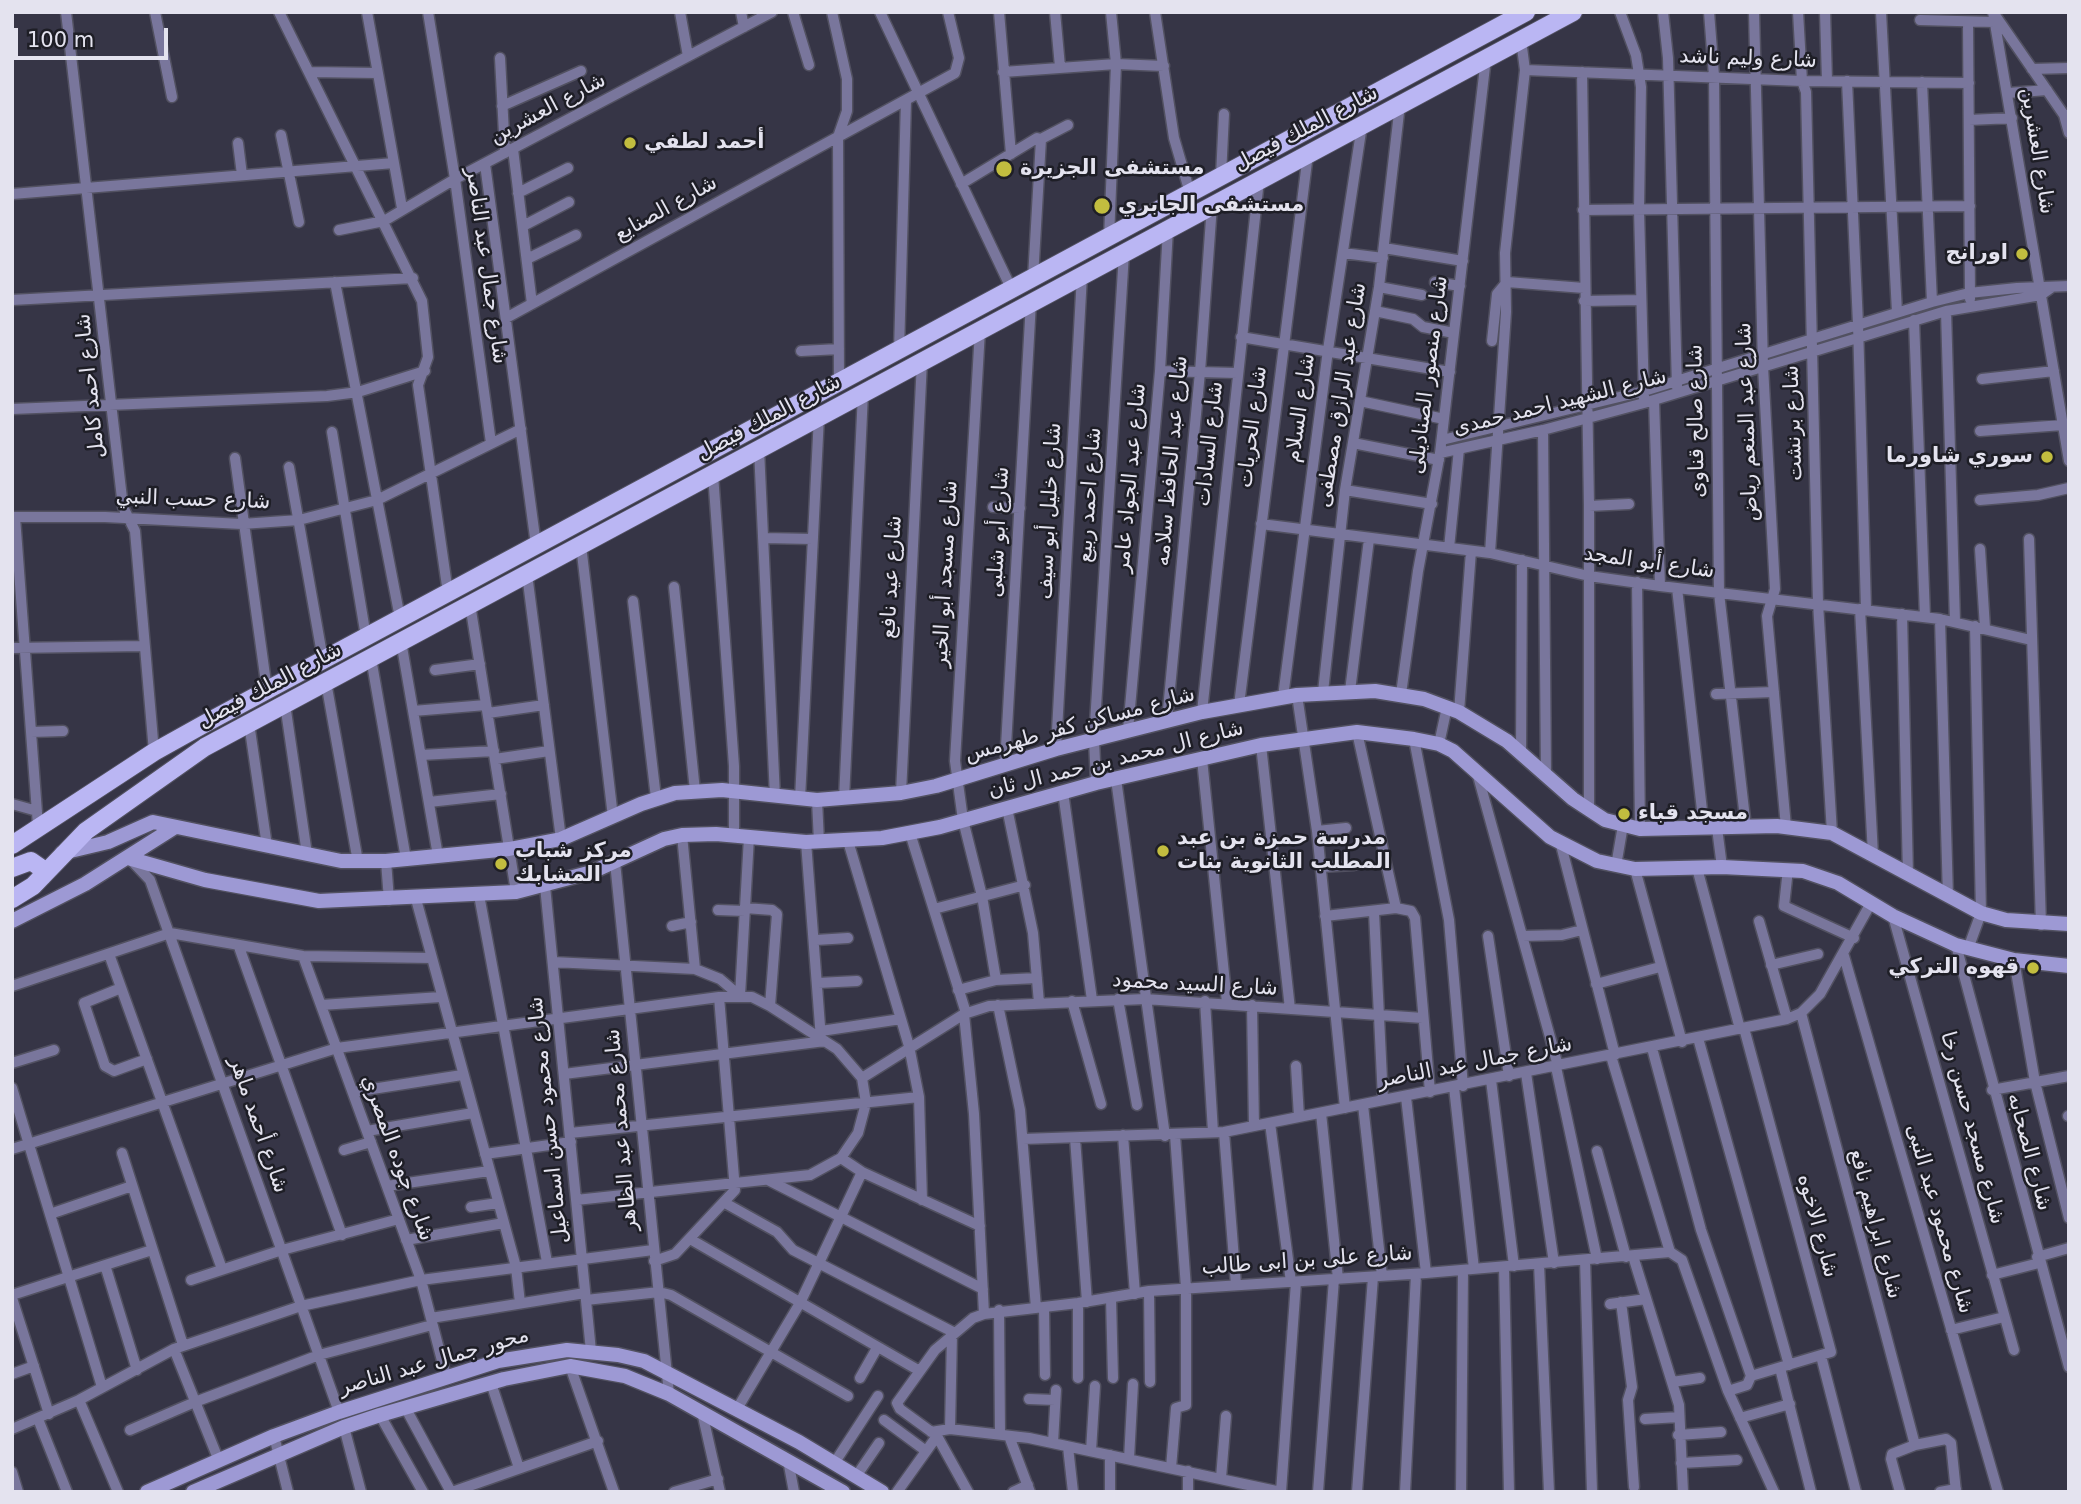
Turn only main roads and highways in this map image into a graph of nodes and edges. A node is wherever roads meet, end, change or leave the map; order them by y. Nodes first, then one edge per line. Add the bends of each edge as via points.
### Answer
1 (1527, 12) edge
2 (1573, 12) edge
3 (1454, 49) junction
4 (1420, 67) junction
5 (1462, 72) junction
6 (1430, 89) junction
7 (684, 466) junction
8 (654, 482) junction
9 (696, 483) junction
10 (667, 498) junction
11 (12, 845) edge
12 (12, 868) edge
13 (42, 877) junction
14 (12, 899) edge

1 - 3 main road, شارع الملك فيصل
2 - 5 main road, شارع الملك فيصل
3 - 4 main road, شارع الملك فيصل
3 - 5 main road via 1452,61
4 - 6 main road via 1430,75
4 - 7 main road, شارع الملك فيصل
5 - 6 main road, شارع الملك فيصل
6 - 9 main road, شارع الملك فيصل
7 - 8 main road, شارع الملك فيصل
7 - 9 main road via 684,478
8 - 10 main road via 663,485
8 - 11 main road, شارع الملك فيصل via 153,752 37,818
9 - 10 main road, شارع الملك فيصل
10 - 13 main road, شارع الملك فيصل via 205,747 86,831
12 - 13 main road via 31,861 41,869
13 - 14 main road, شارع الملك فيصل

